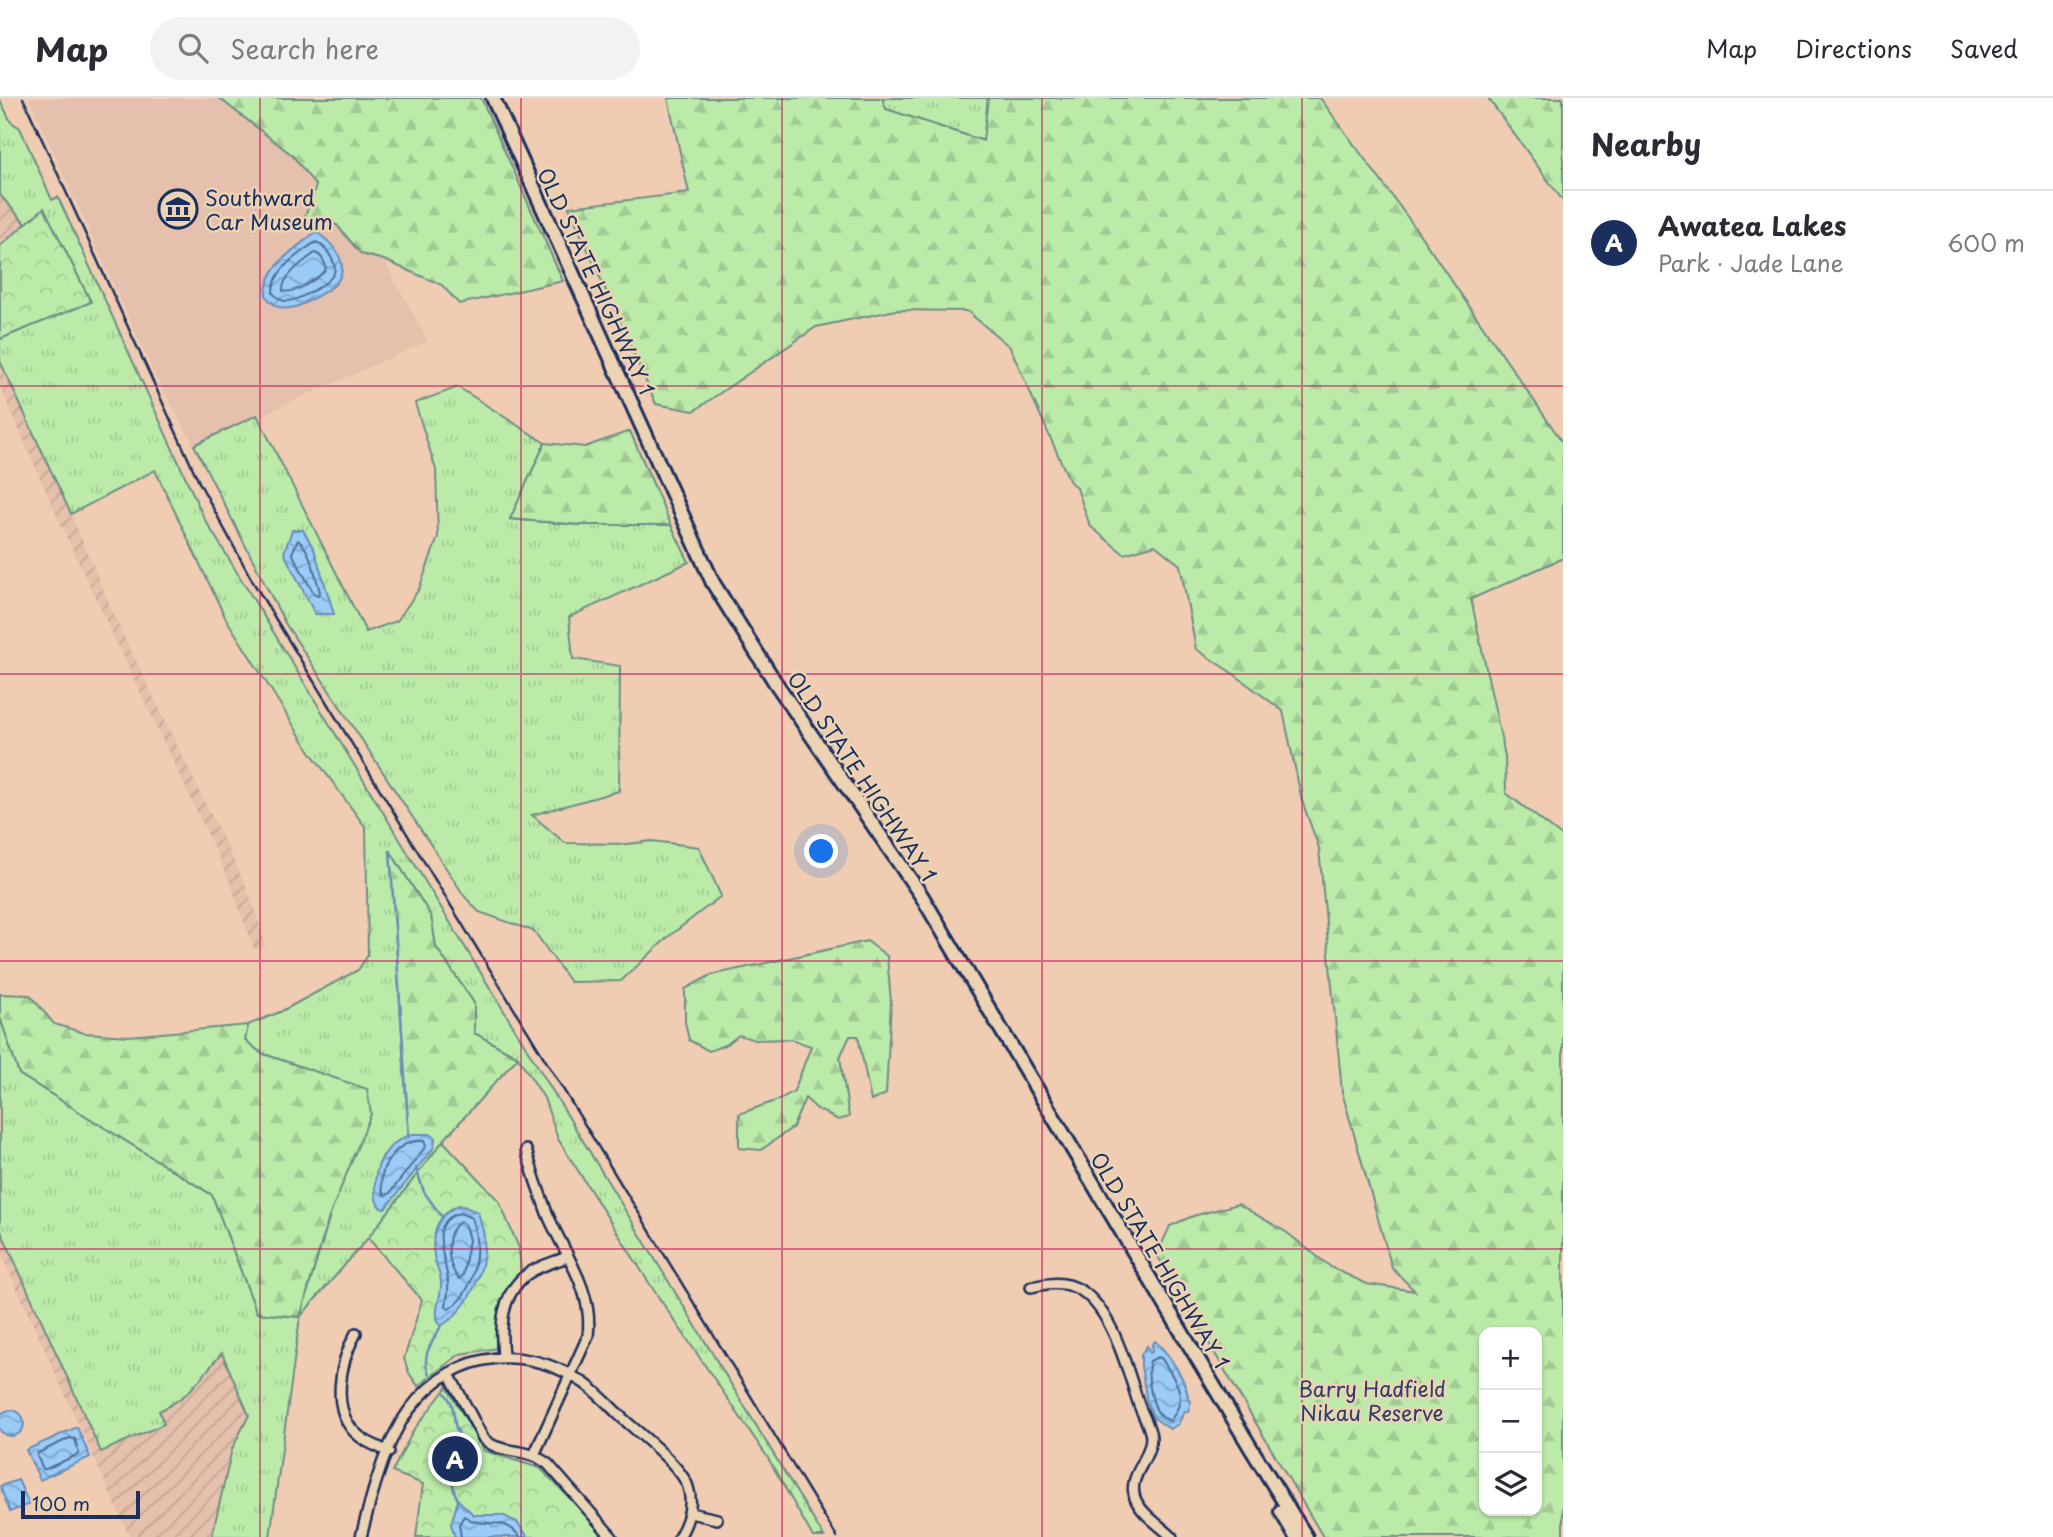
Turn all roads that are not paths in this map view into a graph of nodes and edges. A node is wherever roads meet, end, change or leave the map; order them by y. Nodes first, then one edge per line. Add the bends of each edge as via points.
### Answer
1 (493, 98) edge
2 (526, 1150) dead end
3 (567, 1257) junction
4 (1031, 1287) dead end
5 (356, 1333) dead end
6 (503, 1356) junction
7 (449, 1374) junction
8 (570, 1375) junction
9 (1252, 1451) junction
10 (388, 1452) junction
11 (534, 1455) junction
12 (690, 1513) junction
13 (717, 1519) dead end
14 (361, 1537) edge
15 (612, 1537) edge
16 (679, 1537) edge
17 (1172, 1537) edge
18 (1296, 1537) edge
19 (1306, 1537) edge

1 - 9 main road, OLD STATE HIGHWAY 1 via 713,583 921,895
2 - 3 street
3 - 6 street via 527,1273 517,1285 500,1325
3 - 8 street via 585,1294 590,1318 588,1336
4 - 17 street via 1061,1283 1074,1287 1089,1296 1112,1332 1150,1433 1149,1448 1134,1483 1135,1497
5 - 10 street via 345,1360 340,1391 343,1413 360,1437
6 - 7 street
6 - 8 street via 534,1360
7 - 10 street via 412,1408
7 - 11 street via 488,1444
8 - 11 street
8 - 12 street via 587,1385 675,1466 689,1490
9 - 18 main road, OLD STATE HIGHWAY 1
9 - 19 main road, OLD STATE HIGHWAY 1
10 - 14 street
11 - 15 street via 548,1464
12 - 13 street
12 - 16 street

